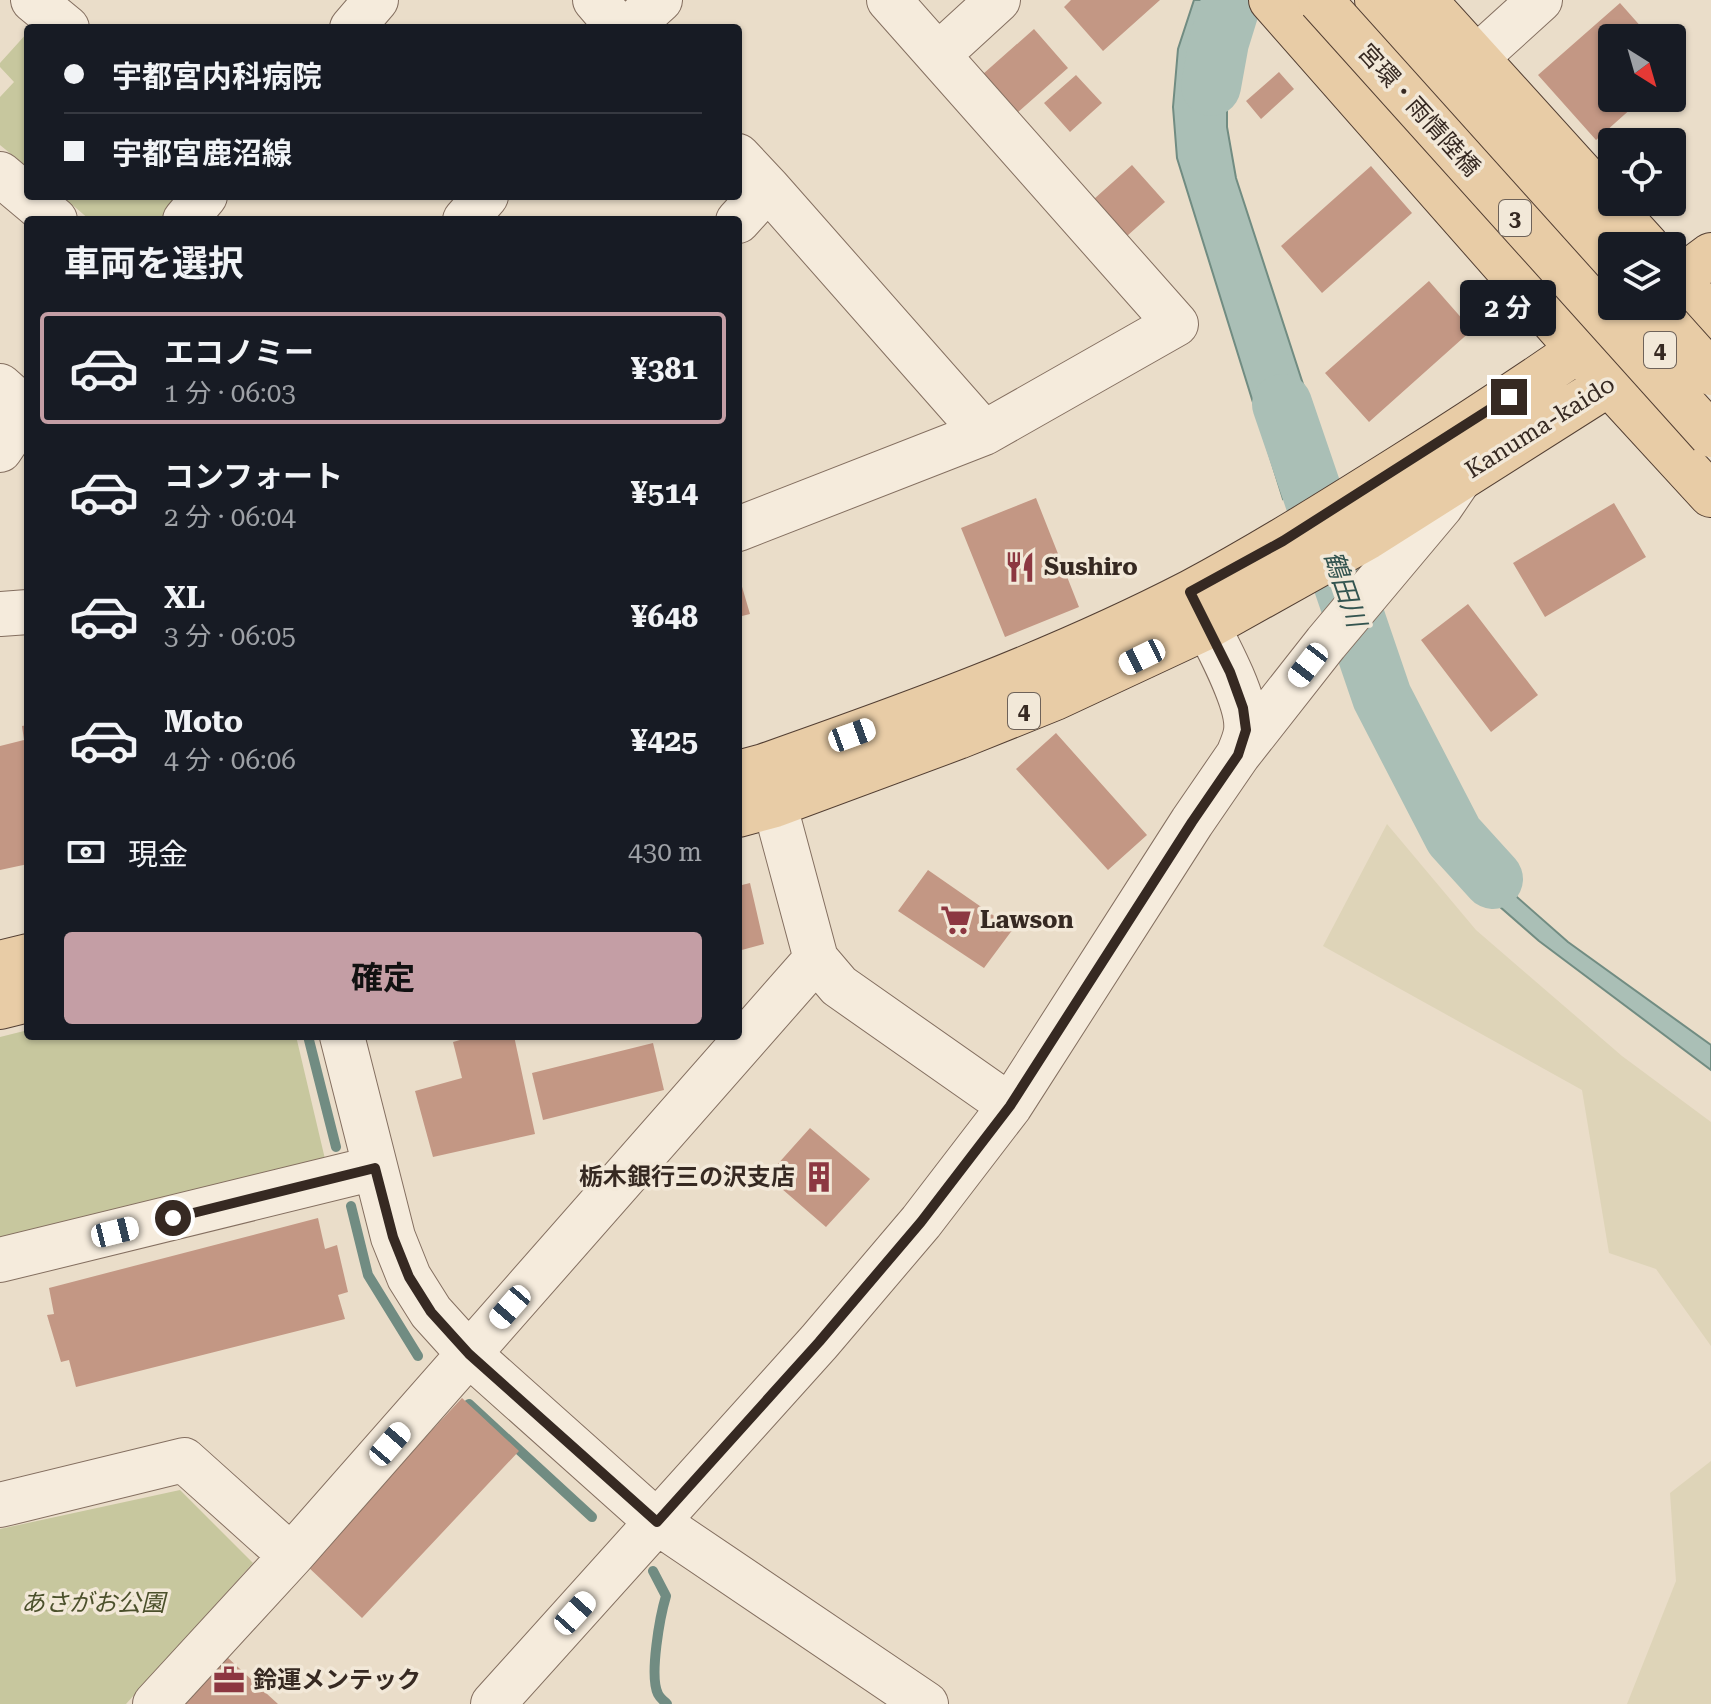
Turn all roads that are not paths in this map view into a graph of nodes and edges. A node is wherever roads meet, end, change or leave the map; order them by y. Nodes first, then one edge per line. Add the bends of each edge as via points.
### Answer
1 (33, 0) edge
2 (595, 0) edge
3 (660, 0) edge
4 (889, 0) edge
5 (998, 0) edge
6 (1271, 0) edge
7 (1320, 0) edge
8 (1377, 0) edge
9 (1424, 0) edge
10 (1540, 0) edge
11 (62, 24) edge
12 (616, 24) edge
13 (633, 24) edge
14 (938, 55) junction
15 (1476, 58) junction
16 (742, 160) edge
17 (0, 174) edge
18 (768, 188) junction
19 (24, 194) edge
20 (31, 200) edge
21 (202, 200) edge
22 (482, 200) edge
23 (50, 216) edge
24 (188, 216) edge
25 (468, 216) edge
26 (742, 217) edge
27 (1634, 232) edge
28 (1598, 246) edge
29 (1686, 290) edge
30 (1686, 305) edge
31 (1711, 316) edge
32 (1622, 320) edge
33 (1580, 350) junction
34 (1711, 373) edge
35 (1609, 384) junction
36 (0, 386) edge
37 (24, 406) edge
38 (24, 415) edge
39 (984, 433) junction
40 (1711, 435) edge
41 (0, 450) edge
42 (1459, 479) junction
43 (1711, 495) edge
44 (1360, 517) junction
45 (742, 527) edge
46 (1198, 610) junction
47 (24, 612) edge
48 (0, 614) edge
49 (1238, 755) junction
50 (754, 790) edge
51 (24, 957) edge
52 (816, 959) junction
53 (0, 963) edge
54 (24, 1001) edge
55 (0, 1007) edge
56 (343, 1040) edge
57 (1010, 1106) junction
58 (375, 1168) junction
59 (0, 1260) edge
60 (469, 1354) junction
61 (0, 1505) edge
62 (657, 1522) junction
63 (291, 1556) junction
64 (155, 1704) edge
65 (493, 1704) edge
66 (926, 1704) edge

1 - 11 street
2 - 12 street
3 - 13 street
4 - 14 street
5 - 14 street
6 - 33 main road, 3
7 - 40 main road, 宮環・雨情陸橋 / 3, bridge
8 - 28 main road, 宮環・雨情陸橋 / 3
9 - 15 main road
10 - 15 street
14 - 39 street via 1176,324
15 - 27 main road
16 - 18 street
17 - 19 street
18 - 26 street
18 - 39 street
20 - 23 street
21 - 24 street
22 - 25 street
29 - 31 main road
30 - 34 main road, bridge
31 - 35 main road, Kanuma-kaido / 4
32 - 33 main road, 4
33 - 35 main road, 3
33 - 44 main road, 4
35 - 42 main road, Kanuma-kaido / 4
35 - 43 main road, 3
36 - 37 street
38 - 41 street
39 - 45 street
42 - 44 main road, Kanuma-kaido / 4
42 - 49 street
44 - 46 main road, 4
46 - 49 street via 1243,708 1246,730
46 - 50 main road, 4 via 941,703
47 - 48 street
49 - 57 street
50 - 52 street
51 - 53 main road
52 - 57 street via 839,986
52 - 60 street
54 - 55 main road
56 - 58 street
57 - 62 street via 921,1222
58 - 59 street
58 - 60 street via 409,1277 431,1312
60 - 62 street
60 - 63 street
61 - 63 street via 184,1460
62 - 65 street
62 - 66 street
63 - 64 street

